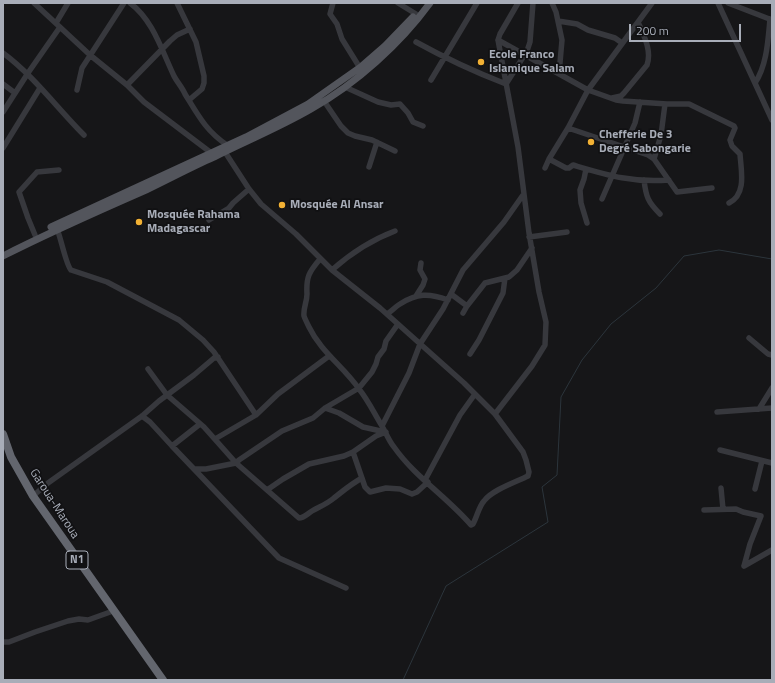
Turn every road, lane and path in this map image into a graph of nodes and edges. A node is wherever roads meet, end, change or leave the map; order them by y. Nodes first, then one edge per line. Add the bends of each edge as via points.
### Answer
1 (34, 3) edge
2 (68, 3) edge
3 (124, 3) edge
4 (130, 3) edge
5 (177, 3) edge
6 (333, 3) edge
7 (398, 3) edge
8 (424, 3) edge
9 (430, 3) edge
10 (518, 3) edge
11 (533, 3) edge
12 (552, 3) edge
13 (652, 3) edge
14 (718, 3) edge
15 (728, 3) edge
16 (474, 4) edge
17 (416, 14) junction
18 (771, 20) edge
19 (558, 21) junction
20 (638, 22) junction
21 (58, 25) junction
22 (190, 29) junction
23 (498, 40) junction
24 (416, 42) dead end
25 (622, 43) junction
26 (162, 50) junction
27 (3, 53) edge
28 (90, 55) junction
29 (526, 56) junction
30 (443, 58) junction
31 (360, 68) junction
32 (28, 73) junction
33 (559, 74) junction
34 (431, 80) dead end
35 (755, 83) junction
36 (3, 84) edge
37 (506, 84) junction
38 (127, 85) junction
39 (346, 87) junction
40 (40, 88) junction
41 (77, 90) dead end
42 (588, 90) junction
43 (15, 93) junction
44 (622, 98) junction
45 (189, 100) junction
46 (324, 101) junction
47 (640, 102) junction
48 (665, 104) junction
49 (3, 112) edge
50 (772, 120) edge
51 (423, 126) dead end
52 (568, 128) junction
53 (84, 135) dead end
54 (377, 142) junction
55 (3, 148) edge
56 (226, 148) junction
57 (624, 148) junction
58 (395, 151) dead end
59 (213, 154) junction
60 (548, 159) junction
61 (654, 159) junction
62 (369, 167) dead end
63 (545, 168) dead end
64 (586, 169) junction
65 (59, 170) dead end
66 (612, 177) junction
67 (644, 180) junction
68 (669, 180) junction
69 (712, 188) dead end
70 (249, 189) junction
71 (523, 194) junction
72 (602, 199) dead end
73 (729, 203) dead end
74 (660, 214) dead end
75 (209, 220) dead end
76 (587, 223) dead end
77 (57, 229) junction
78 (395, 231) dead end
79 (568, 232) dead end
80 (35, 235) junction
81 (529, 237) junction
82 (532, 248) junction
83 (3, 251) edge
84 (3, 256) edge
85 (320, 259) junction
86 (421, 263) dead end
87 (332, 270) junction
88 (505, 278) junction
89 (416, 296) junction
90 (449, 297) junction
91 (467, 306) junction
92 (463, 313) dead end
93 (387, 314) junction
94 (398, 324) junction
95 (749, 338) dead end
96 (420, 344) junction
97 (470, 354) dead end
98 (772, 355) edge
99 (329, 356) junction
100 (218, 357) junction
101 (148, 369) dead end
102 (359, 388) junction
103 (772, 388) edge
104 (168, 394) junction
105 (475, 394) junction
106 (325, 408) junction
107 (772, 408) edge
108 (759, 409) junction
109 (716, 412) dead end
110 (495, 414) junction
111 (256, 415) junction
112 (142, 416) junction
113 (200, 424) junction
114 (382, 426) junction
115 (386, 432) junction
116 (3, 434) edge
117 (215, 439) junction
118 (172, 446) junction
119 (720, 450) dead end
120 (353, 452) junction
121 (762, 461) junction
122 (236, 463) junction
123 (772, 464) edge
124 (194, 469) junction
125 (362, 478) junction
126 (426, 481) junction
127 (721, 488) dead end
128 (755, 489) dead end
129 (267, 490) junction
130 (33, 496) junction
131 (723, 509) junction
132 (704, 510) dead end
133 (772, 550) edge
134 (346, 588) dead end
135 (113, 611) junction
136 (3, 642) edge
137 (163, 680) edge

1 - 21 street
2 - 21 street
3 - 28 street
4 - 26 street via 141,12
5 - 22 street
6 - 31 street via 330,14
7 - 17 street
8 - 17 main road
9 - 39 main road via 397,41
10 - 23 street
11 - 29 street via 530,42
12 - 19 street
13 - 20 street
14 - 35 street
15 - 18 street
16 - 30 street
17 - 31 main road via 386,46
18 - 35 street via 765,55
19 - 25 street via 577,24
19 - 33 street via 562,40
20 - 25 street
20 - 44 street via 649,60
21 - 28 street
21 - 32 street
22 - 26 street via 173,38
22 - 45 street via 199,49 204,83 198,93
23 - 29 street
23 - 37 street
24 - 30 street
25 - 42 street
26 - 38 street
26 - 45 street
27 - 32 street
28 - 38 street
28 - 41 street via 82,68
29 - 33 street
29 - 37 street
30 - 34 street
30 - 37 street
31 - 56 main road via 308,104
32 - 40 street
32 - 43 street
33 - 42 street
35 - 50 street
36 - 43 street
37 - 71 street via 518,147
38 - 59 street via 144,102
39 - 46 main road
39 - 51 street via 378,102 400,104 413,122
40 - 53 street
40 - 55 street
42 - 44 street via 612,99
42 - 52 street
43 - 49 street
44 - 47 street
45 - 56 street via 205,126
46 - 54 street via 348,133
46 - 56 main road via 306,112
47 - 48 street
47 - 57 street via 635,123
48 - 61 street via 661,135
48 - 73 street via 689,104 734,126 730,140 740,154 741,183 736,198
52 - 57 street
52 - 60 street
54 - 58 street
54 - 62 street
56 - 59 main road
56 - 70 street
57 - 61 street
57 - 66 street
59 - 77 main road via 147,189
59 - 80 main road
60 - 63 street
60 - 64 street via 566,168 573,165
61 - 68 street
64 - 66 street
64 - 76 street via 580,190
65 - 80 street via 37,172 19,192
66 - 67 street
66 - 72 street
67 - 68 street
67 - 74 street via 646,196
68 - 69 street via 679,192
70 - 75 street via 229,208
70 - 85 street via 261,204
71 - 81 street
71 - 90 street via 504,222 463,270
77 - 84 main road
77 - 100 street via 67,267 103,280 179,320 203,340
78 - 87 street via 380,236
79 - 81 street
80 - 83 main road
81 - 82 street
82 - 88 street via 517,270
82 - 110 street via 546,322 545,345
85 - 87 street
85 - 99 street via 307,279 304,316
86 - 89 street via 420,270 425,279
87 - 93 street
88 - 91 street via 485,283
88 - 97 street via 502,294
89 - 90 street
89 - 93 street via 412,296
90 - 91 street
90 - 96 street
91 - 92 street
93 - 94 street
94 - 96 street
94 - 102 street via 387,338 372,372
95 - 98 street
96 - 105 street
96 - 114 street via 409,373
99 - 102 street
99 - 111 street via 278,394
100 - 104 street
100 - 111 street
101 - 104 street
102 - 106 street
102 - 114 street
103 - 108 street
104 - 112 street
104 - 113 street
105 - 110 street
105 - 126 street via 460,415
106 - 115 street via 363,427
106 - 122 street via 314,418 282,431
107 - 108 street
108 - 109 street
110 - 126 street via 523,452 528,476 500,489 483,501 472,525
111 - 117 street
112 - 118 street
112 - 130 street
113 - 117 street
113 - 118 street
114 - 115 street
115 - 120 street
115 - 126 street via 404,460
116 - 130 highway, Garoua-Maroua / N1 via 11,457
117 - 122 street
118 - 124 street
119 - 121 street
120 - 125 street
120 - 129 street via 309,464
121 - 123 street
121 - 128 street
122 - 124 street
122 - 129 street
124 - 134 street via 279,558
125 - 126 street via 364,487 370,492 386,488 400,489 412,494
125 - 129 street via 301,518 284,507
127 - 131 street
130 - 135 highway, Garoua-Maroua / N1
131 - 132 street
131 - 133 street via 736,509 761,516 744,566
135 - 136 street via 88,620 68,621
135 - 137 highway, Garoua-Maroua / N1

